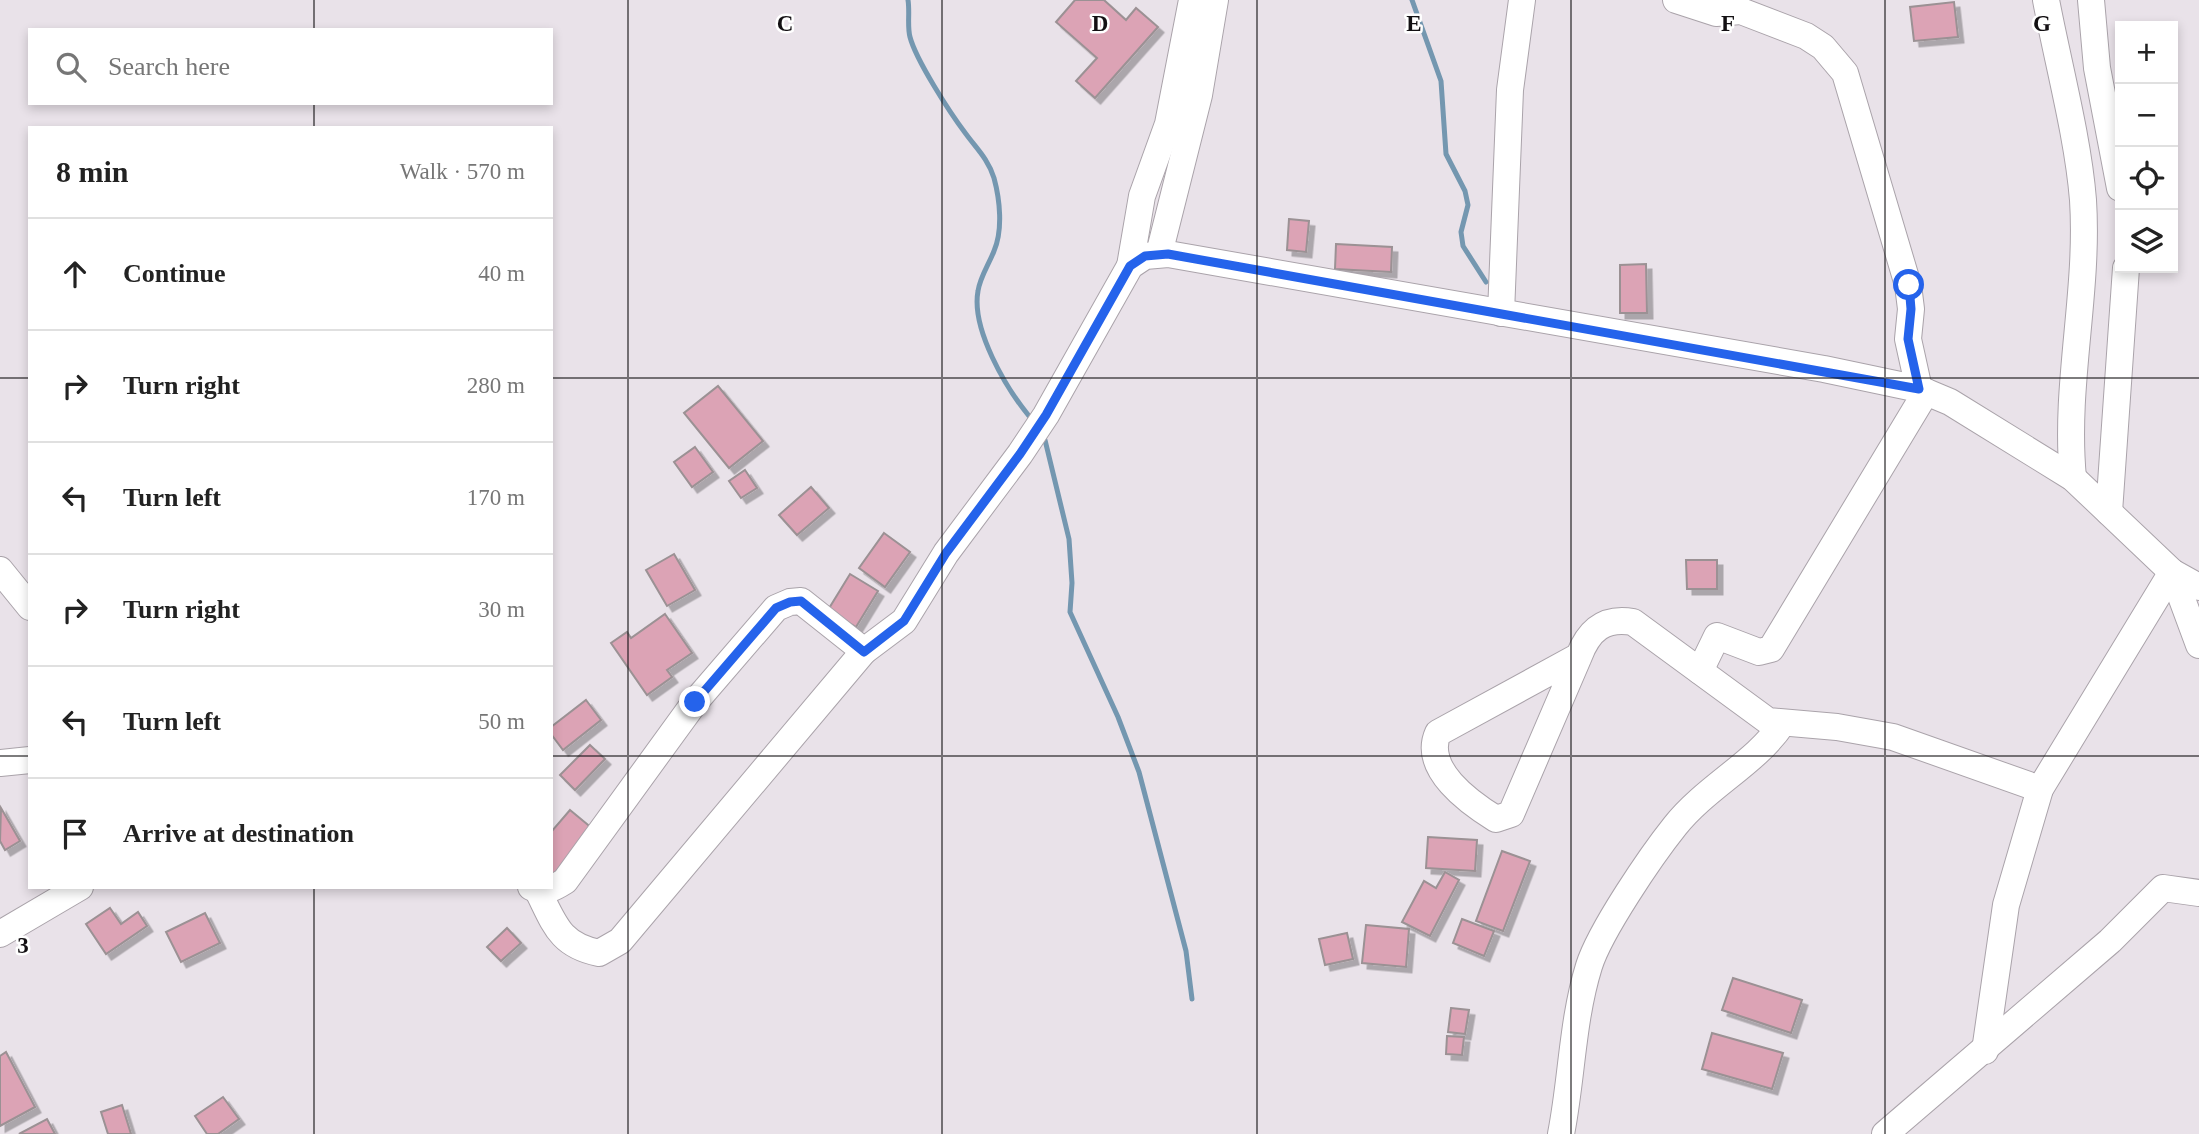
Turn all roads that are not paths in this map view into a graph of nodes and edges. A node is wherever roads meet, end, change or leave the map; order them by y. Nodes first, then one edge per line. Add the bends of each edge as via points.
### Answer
1 (1192, 0) edge
2 (1215, 0) edge
3 (1522, 0) edge
4 (1676, 0) edge
5 (2046, 0) edge
6 (2091, 0) edge
7 (2115, 162) edge
8 (1159, 254) junction
9 (1130, 266) junction
10 (2126, 273) edge
11 (1501, 313) junction
12 (1922, 390) junction
13 (2073, 478) junction
14 (2109, 512) junction
15 (0, 570) edge
16 (2172, 572) junction
17 (2199, 587) edge
18 (28, 605) edge
19 (2199, 645) edge
20 (864, 652) junction
21 (1579, 656) junction
22 (1700, 671) junction
23 (1782, 724) junction
24 (28, 760) edge
25 (0, 763) edge
26 (2040, 789) junction
27 (553, 888) edge
28 (77, 889) edge
29 (535, 889) edge
30 (2199, 892) edge
31 (0, 934) edge
32 (1985, 1051) junction
33 (1561, 1134) edge
34 (1885, 1134) edge

1 - 9 street via 1168,124 1142,196
2 - 8 street via 1199,94
3 - 11 street via 1510,90
4 - 12 street via 1716,13 1741,10 1806,36 1823,47 1845,73 1909,285 1908,339
5 - 13 street via 2082,200 2070,413
6 - 7 street via 2097,68
8 - 9 street via 1145,256
8 - 11 street
9 - 20 street via 1033,435 960,533 904,621
10 - 14 street
11 - 12 street
12 - 13 street via 1950,402
12 - 22 street via 1771,649 1759,652 1717,636
13 - 14 street
14 - 16 street
15 - 18 street
16 - 17 street
16 - 19 street
16 - 26 street
20 - 27 street via 801,601 776,608 695,702 565,881
20 - 29 street via 620,941 599,953 578,948 558,932
21 - 21 street via 1511,814 1496,819 1464,800 1435,751 1438,733
21 - 22 street via 1594,628 1621,620 1633,622
22 - 23 street via 1768,721
23 - 26 street via 1893,737
23 - 33 street via 1772,740 1707,791 1675,826 1603,935 1581,993
24 - 25 street
26 - 32 street via 2006,905
28 - 31 street
30 - 32 street via 2164,888
32 - 34 street

